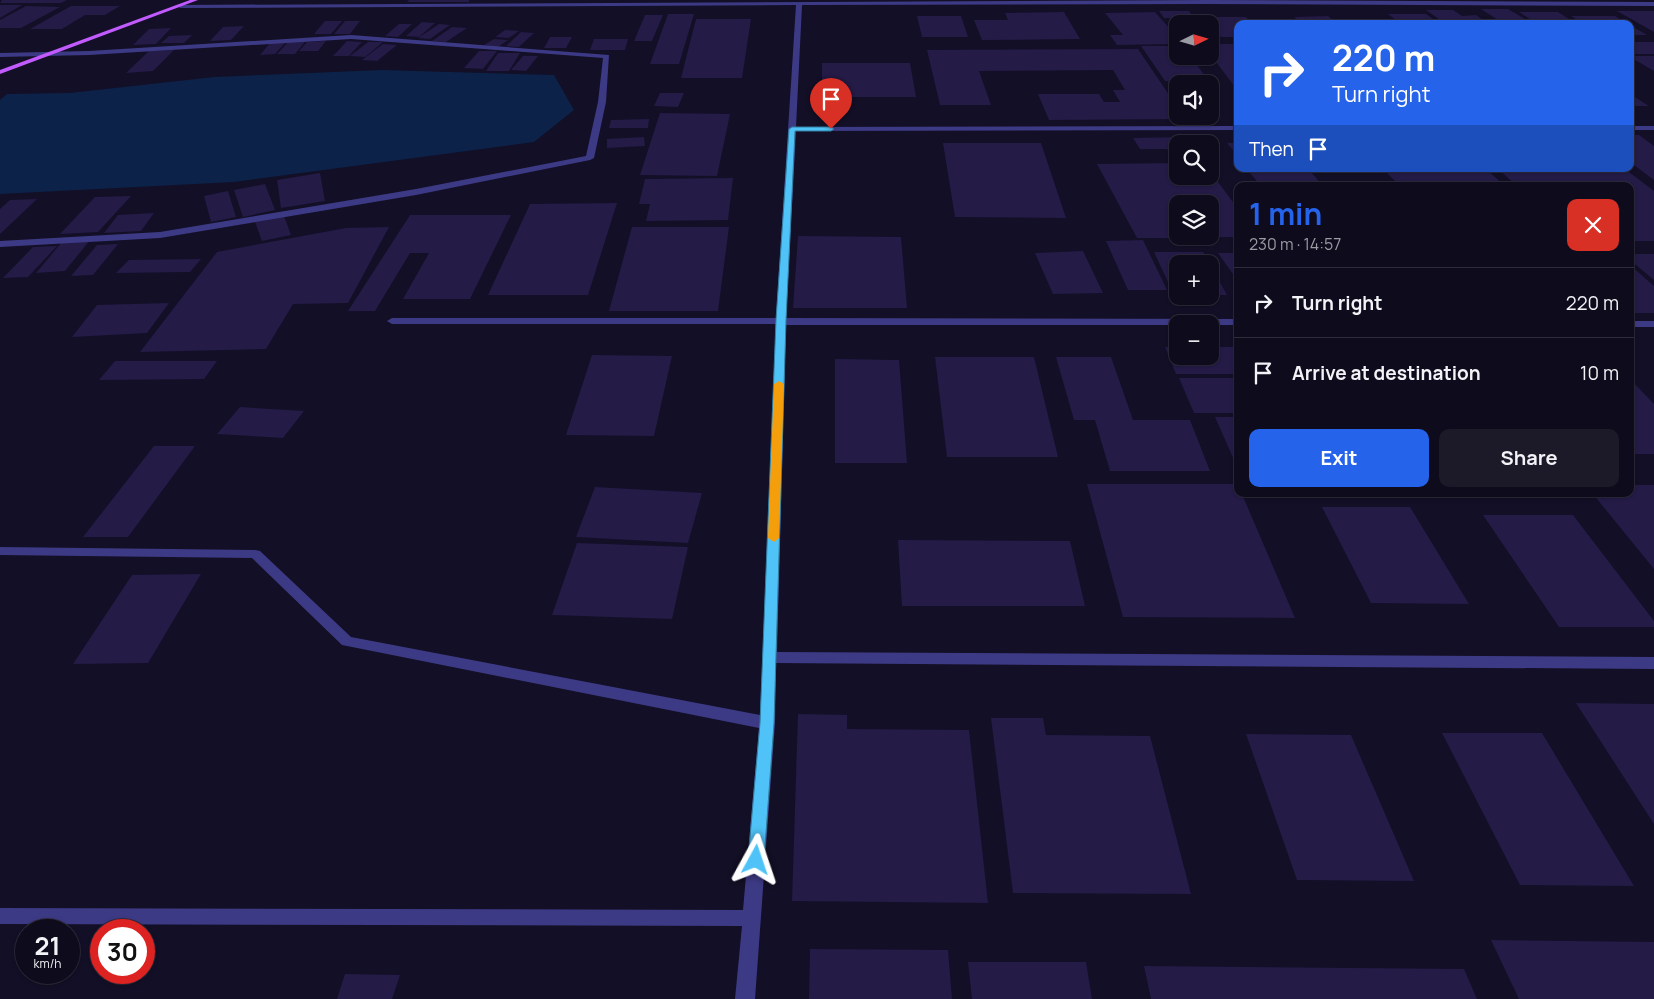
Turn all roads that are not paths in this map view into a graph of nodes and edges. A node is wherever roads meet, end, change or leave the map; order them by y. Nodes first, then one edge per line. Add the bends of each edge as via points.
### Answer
1 (195, 0) edge
2 (400, 0) edge
3 (1208, 1) edge
4 (1394, 1) edge
5 (799, 4) junction
6 (1654, 4) edge
7 (395, 5) junction
8 (180, 6) junction
9 (0, 55) edge
10 (45, 55) junction
11 (0, 72) edge
12 (1234, 128) edge
13 (1634, 128) edge
14 (1654, 128) edge
15 (792, 129) junction
16 (0, 244) edge
17 (781, 320) junction
18 (392, 321) dead end
19 (1234, 322) edge
20 (1634, 324) edge
21 (1654, 324) edge
22 (0, 551) edge
23 (769, 657) junction
24 (1654, 663) edge
25 (767, 723) junction
26 (0, 916) edge
27 (752, 918) junction
28 (745, 999) edge

1 - 8 main road
2 - 7 street
3 - 4 street
3 - 5 street
4 - 6 street
5 - 7 street
5 - 15 street
7 - 8 street
8 - 10 main road
9 - 10 street
10 - 11 main road
10 - 16 street via 351,37 607,56 602,102 590,158 406,194 160,235
12 - 15 street
13 - 14 street
15 - 17 street
17 - 18 street
17 - 19 street
17 - 23 street
20 - 21 street
22 - 25 street via 255,554 347,641
23 - 24 street
23 - 25 street
25 - 27 street
26 - 27 street
27 - 28 street

